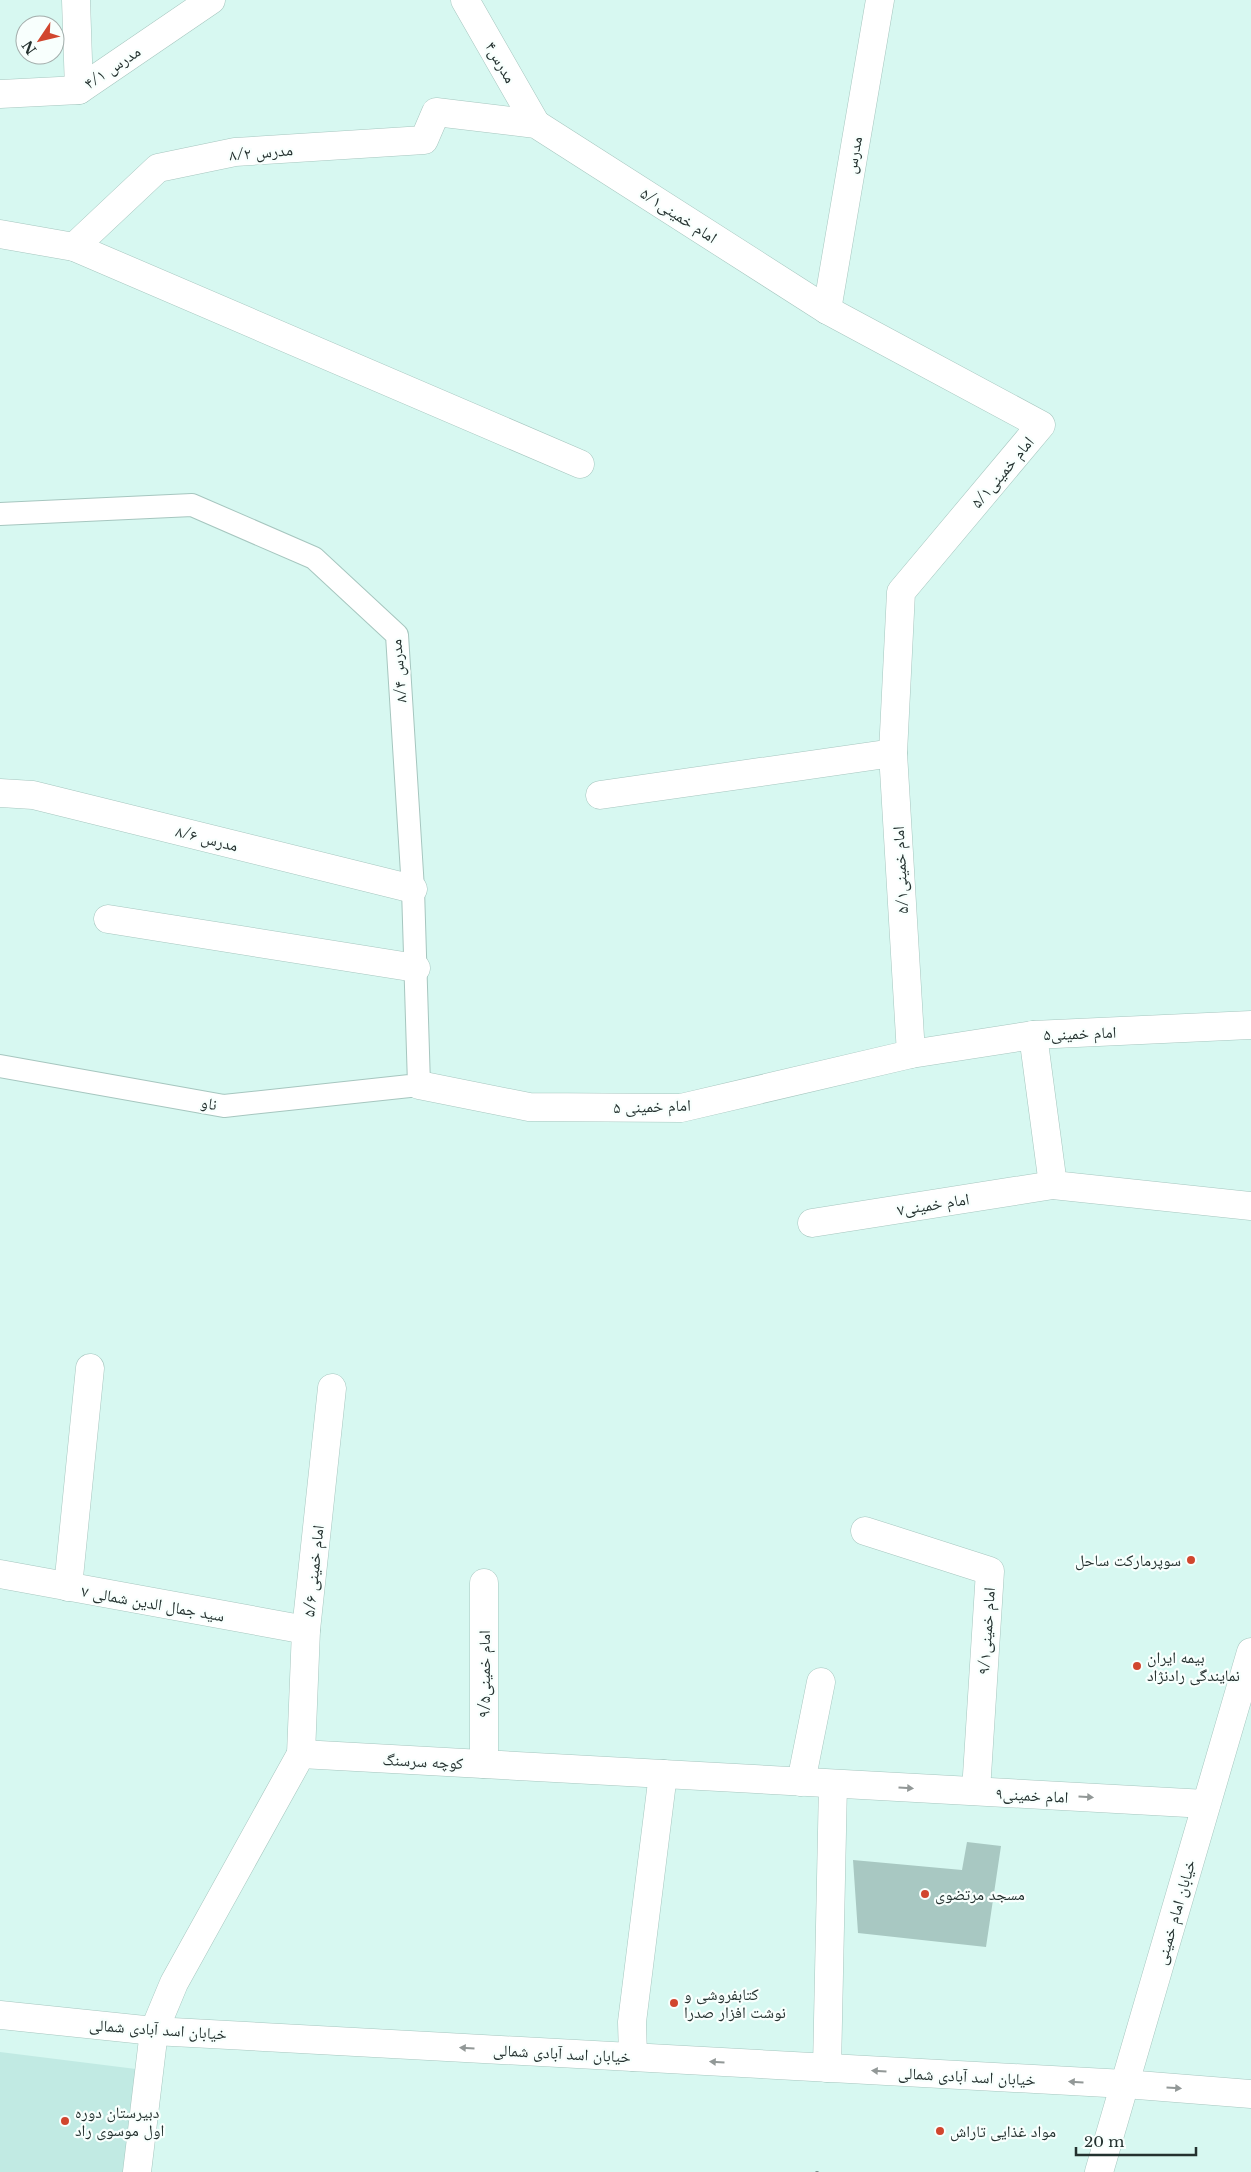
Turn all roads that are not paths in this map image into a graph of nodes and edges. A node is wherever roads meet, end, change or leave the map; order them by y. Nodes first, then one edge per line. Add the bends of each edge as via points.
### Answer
1 (76, 0) edge
2 (211, 0) edge
3 (465, 0) edge
4 (880, 0) edge
5 (79, 90) junction
6 (0, 94) edge
7 (536, 124) junction
8 (0, 234) edge
9 (74, 247) junction
10 (827, 310) junction
11 (580, 464) dead end
12 (0, 514) edge
13 (893, 753) junction
14 (0, 793) edge
15 (600, 795) dead end
16 (413, 889) junction
17 (108, 919) dead end
18 (416, 968) junction
19 (1251, 1025) edge
20 (1033, 1035) junction
21 (911, 1054) junction
22 (0, 1066) edge
23 (419, 1085) junction
24 (1053, 1185) junction
25 (1251, 1206) edge
26 (812, 1223) dead end
27 (90, 1368) dead end
28 (332, 1388) dead end
29 (865, 1531) dead end
30 (0, 1574) edge
31 (484, 1584) dead end
32 (68, 1587) junction
33 (306, 1630) junction
34 (1251, 1652) edge
35 (821, 1682) dead end
36 (301, 1754) junction
37 (484, 1764) junction
38 (663, 1774) junction
39 (802, 1782) junction
40 (845, 1784) junction
41 (976, 1792) junction
42 (1206, 1804) junction
43 (0, 2015) edge
44 (154, 2031) junction
45 (633, 2057) junction
46 (827, 2068) junction
47 (1125, 2084) junction
48 (1251, 2094) edge
49 (138, 2172) edge
50 (1099, 2172) edge

1 - 5 street
2 - 5 street, مدرس ۴/۱
3 - 7 street, مدرس۴
4 - 10 street, مدرس
5 - 6 street, مدرس ۴/۱
7 - 9 street, مدرس ۸/۲ via 436,112 424,140 235,152 158,168
7 - 10 street, امام خمینی۵/۱
8 - 9 street
9 - 11 street
10 - 13 street, امام خمینی۵/۱ via 1041,426 901,592
12 - 16 lane, مدرس ۸/۴ via 192,505 314,558 397,635
13 - 15 street
13 - 21 street, امام خمینی۵/۱
14 - 16 street, مدرس ۸/۶ via 33,795
16 - 18 lane, مدرس ۸/۴
17 - 18 street
18 - 23 lane, مدرس ۸/۴
19 - 20 street, امام خمینی۵
20 - 21 street, امام خمینی۵
20 - 24 street
21 - 23 street, امام خمینی ۵ via 681,1108 529,1107
22 - 23 lane, ناو via 224,1106
24 - 25 street, امام خمینی۷
24 - 26 street, امام خمینی۷
27 - 32 street
28 - 33 street, امام خمینی ۵/۶
29 - 41 street, امام خمینی۹/۱ via 990,1571
30 - 32 street, سید جمال الدین شمالی ۷
31 - 37 street, امام خمینی۹/۵
32 - 33 street, سید جمال الدین شمالی ۷
33 - 36 street, امام خمینی ۵/۶
34 - 42 street, خیابان امام خمینی
35 - 39 street
36 - 37 street, کوچه سرسنگ
36 - 44 street via 174,1983
37 - 38 street, کوچه سرسنگ
38 - 39 street, کوچه سرسنگ
38 - 45 street via 632,2022
39 - 40 street, کوچه سرسنگ
40 -> 41 street, امام خمینی۹
40 - 46 street
41 -> 42 street, امام خمینی۹
42 - 47 street, خیابان امام خمینی
43 - 44 street, خیابان اسد آبادی شمالی
45 -> 44 street, خیابان اسد آبادی شمالی
44 - 49 street
46 -> 45 street, خیابان اسد آبادی شمالی
47 -> 46 street, خیابان اسد آبادی شمالی
47 -> 48 street, خیابان اسد آبادی شمالی
47 - 50 street, خیابان امام خمینی

